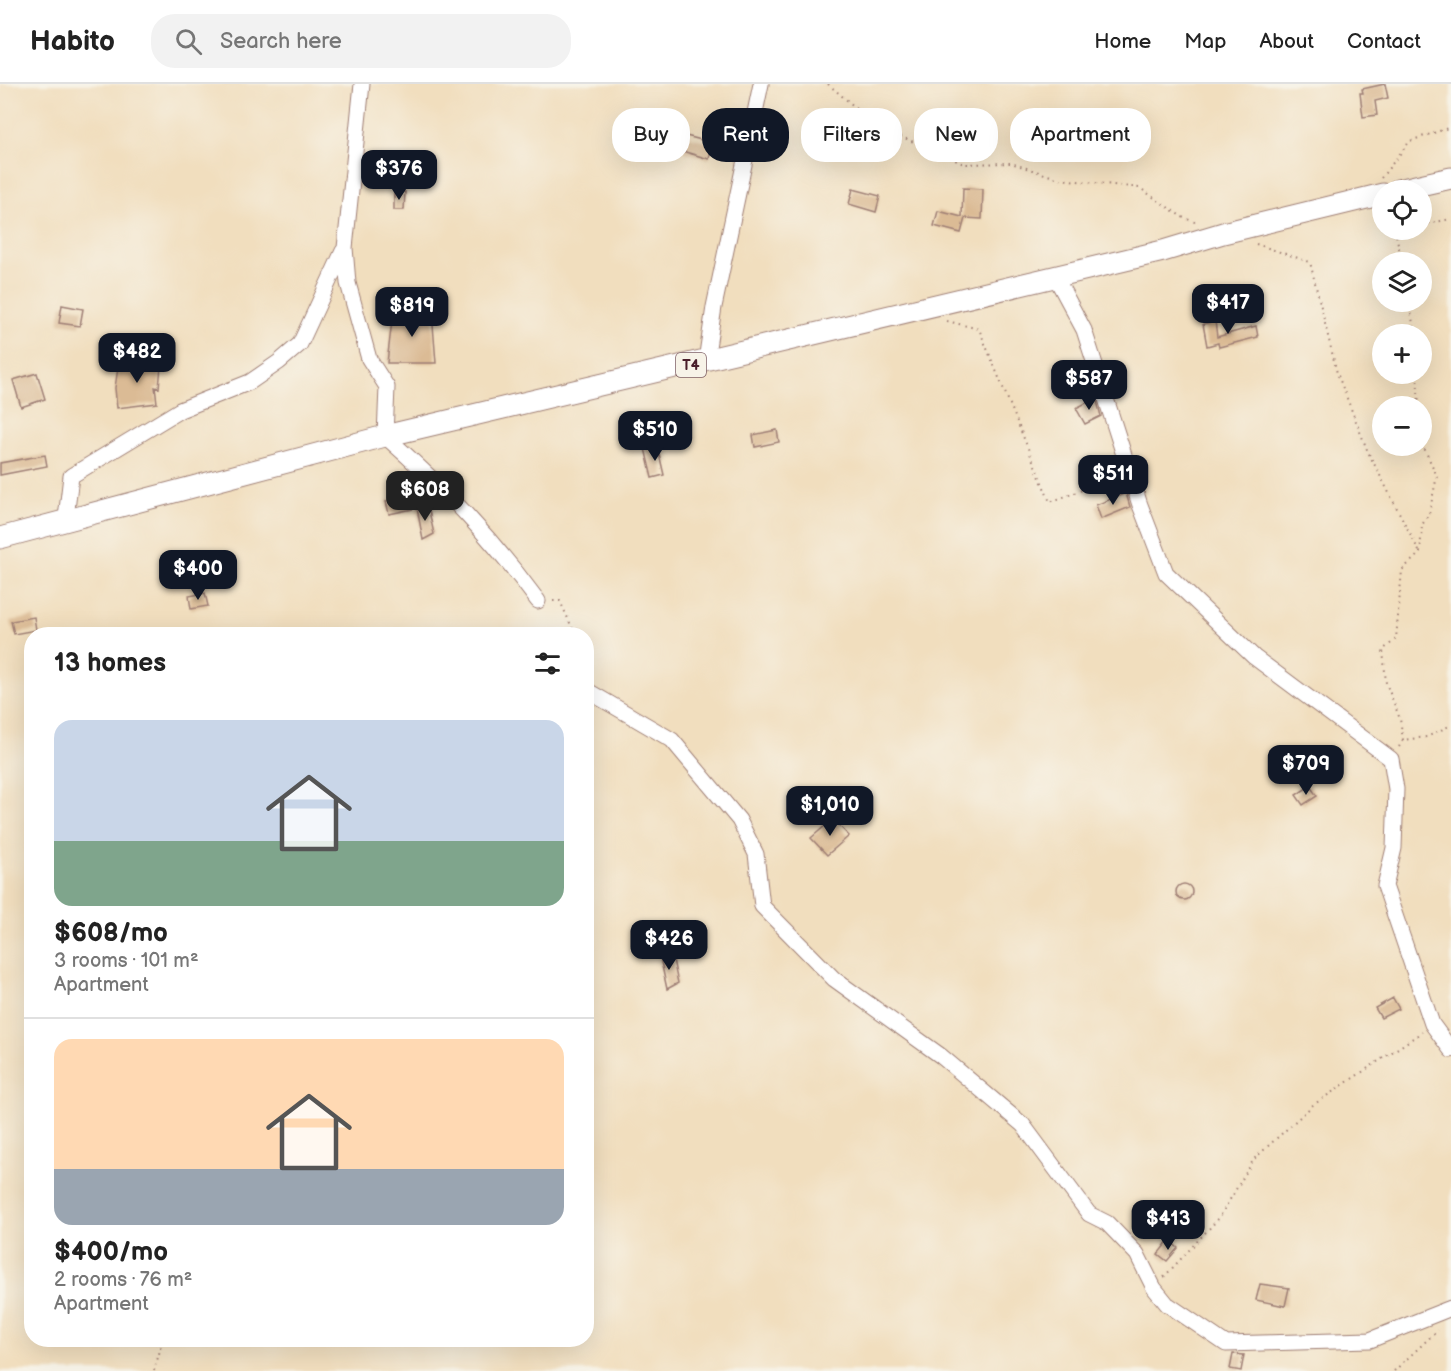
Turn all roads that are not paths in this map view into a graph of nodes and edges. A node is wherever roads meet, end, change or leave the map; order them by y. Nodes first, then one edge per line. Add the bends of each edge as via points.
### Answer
1 (363, 84) edge
2 (761, 84) edge
3 (1451, 178) edge
4 (1432, 182) edge
5 (1372, 197) edge
6 (345, 248) junction
7 (1055, 276) junction
8 (706, 362) junction
9 (385, 436) junction
10 (66, 518) junction
11 (0, 538) edge
12 (538, 601) road end
13 (594, 694) edge
14 (1451, 1050) edge
15 (1451, 1308) edge

1 - 6 street
2 - 8 street
3 - 4 highway
5 - 7 highway, T4
6 - 9 street via 348,283 369,359 387,387
6 - 10 street via 300,344 250,382 180,410 71,476
7 - 8 highway, T4
7 - 14 street via 1084,330 1166,573 1254,657 1391,759 1396,789 1394,836 1385,886 1432,1024
8 - 9 highway, T4
9 - 10 highway, T4 via 234,478
9 - 12 street via 445,490 507,559
10 - 11 highway, T4
13 - 15 street via 672,740 739,820 756,854 762,906 834,979 941,1056 1023,1125 1089,1214 1107,1223 1137,1254 1167,1304 1226,1344 1370,1340

